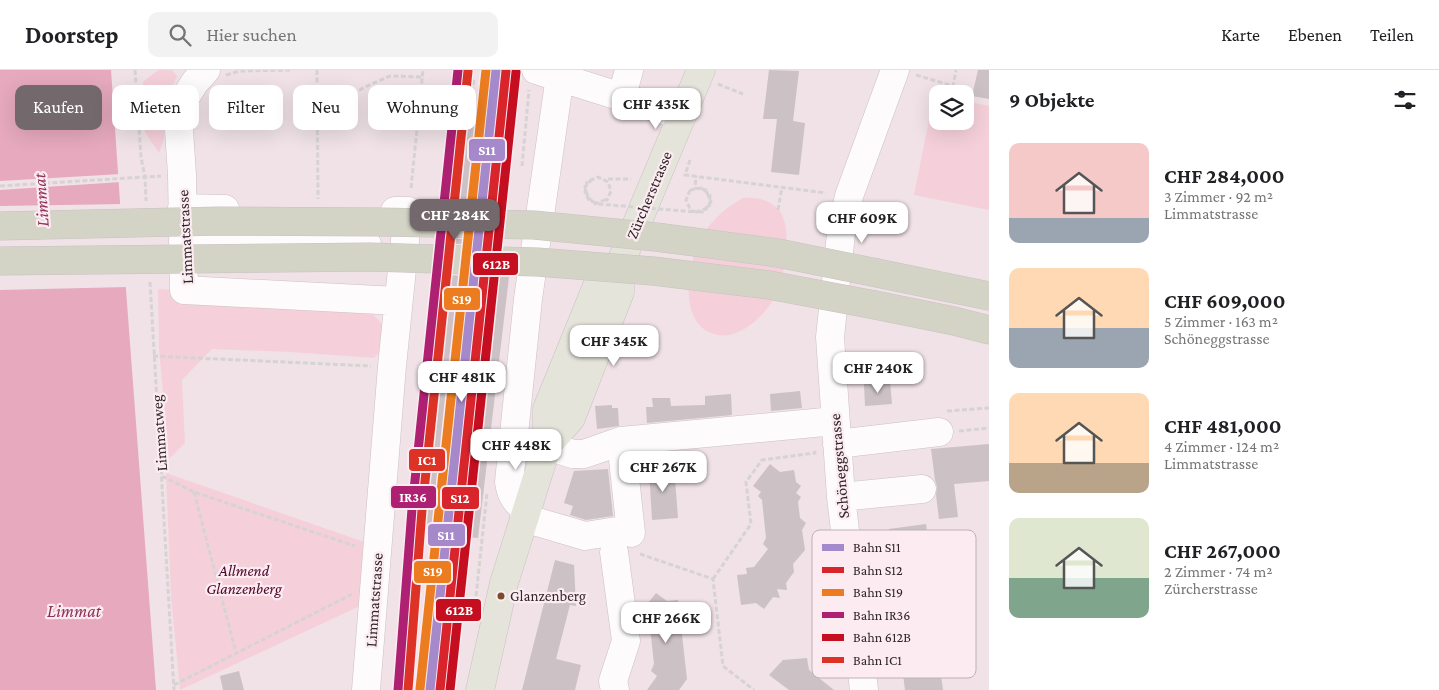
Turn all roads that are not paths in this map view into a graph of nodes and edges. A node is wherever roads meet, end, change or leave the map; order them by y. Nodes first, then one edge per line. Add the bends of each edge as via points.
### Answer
1 (629, 70) edge
2 (905, 73) edge
3 (213, 74) edge
4 (537, 76) edge
5 (710, 77) edge
6 (622, 96) junction
7 (682, 116) junction
8 (182, 208) junction
9 (0, 226) edge
10 (183, 242) junction
11 (404, 244) junction
12 (0, 261) edge
13 (989, 296) edge
14 (398, 301) junction
15 (989, 330) edge
16 (828, 429) junction
17 (939, 432) road end
18 (621, 441) junction
19 (546, 446) junction
20 (922, 489) dead end
21 (841, 497) junction
22 (525, 513) junction
23 (845, 530) edge
24 (623, 538) junction
25 (366, 690) edge
26 (480, 690) edge
27 (615, 690) edge

1 - 6 street
2 - 16 street, Schöneggstrasse via 849,196 841,234 830,336
3 - 8 street, Limmatstrasse via 195,82 178,115
4 - 6 street
4 - 22 street via 528,299 509,482 514,499
5 - 7 main road, Zürcherstrasse
6 - 7 street
7 - 19 main road, Zürcherstrasse via 620,264 620,292 571,418
8 - 10 street, Limmatstrasse
8 - 11 street, Limmatstrasse via 408,211
9 - 13 highway, bridge via 221,221 534,225 778,253
10 - 11 street
10 - 14 street, Limmatstrasse via 184,290
11 - 14 street, Limmatstrasse
12 - 15 highway, bridge via 370,257 537,262 769,285
14 - 25 street, Limmatstrasse
16 - 17 street
16 - 18 street
16 - 21 street, Schöneggstrasse
18 - 19 street via 584,454
18 - 24 street
19 - 22 main road, Zürcherstrasse
20 - 21 street
21 - 23 street, Schöneggstrasse
22 - 24 street via 585,536
22 - 26 main road, Zürcherstrasse via 501,596
24 - 27 street via 626,641 613,681

